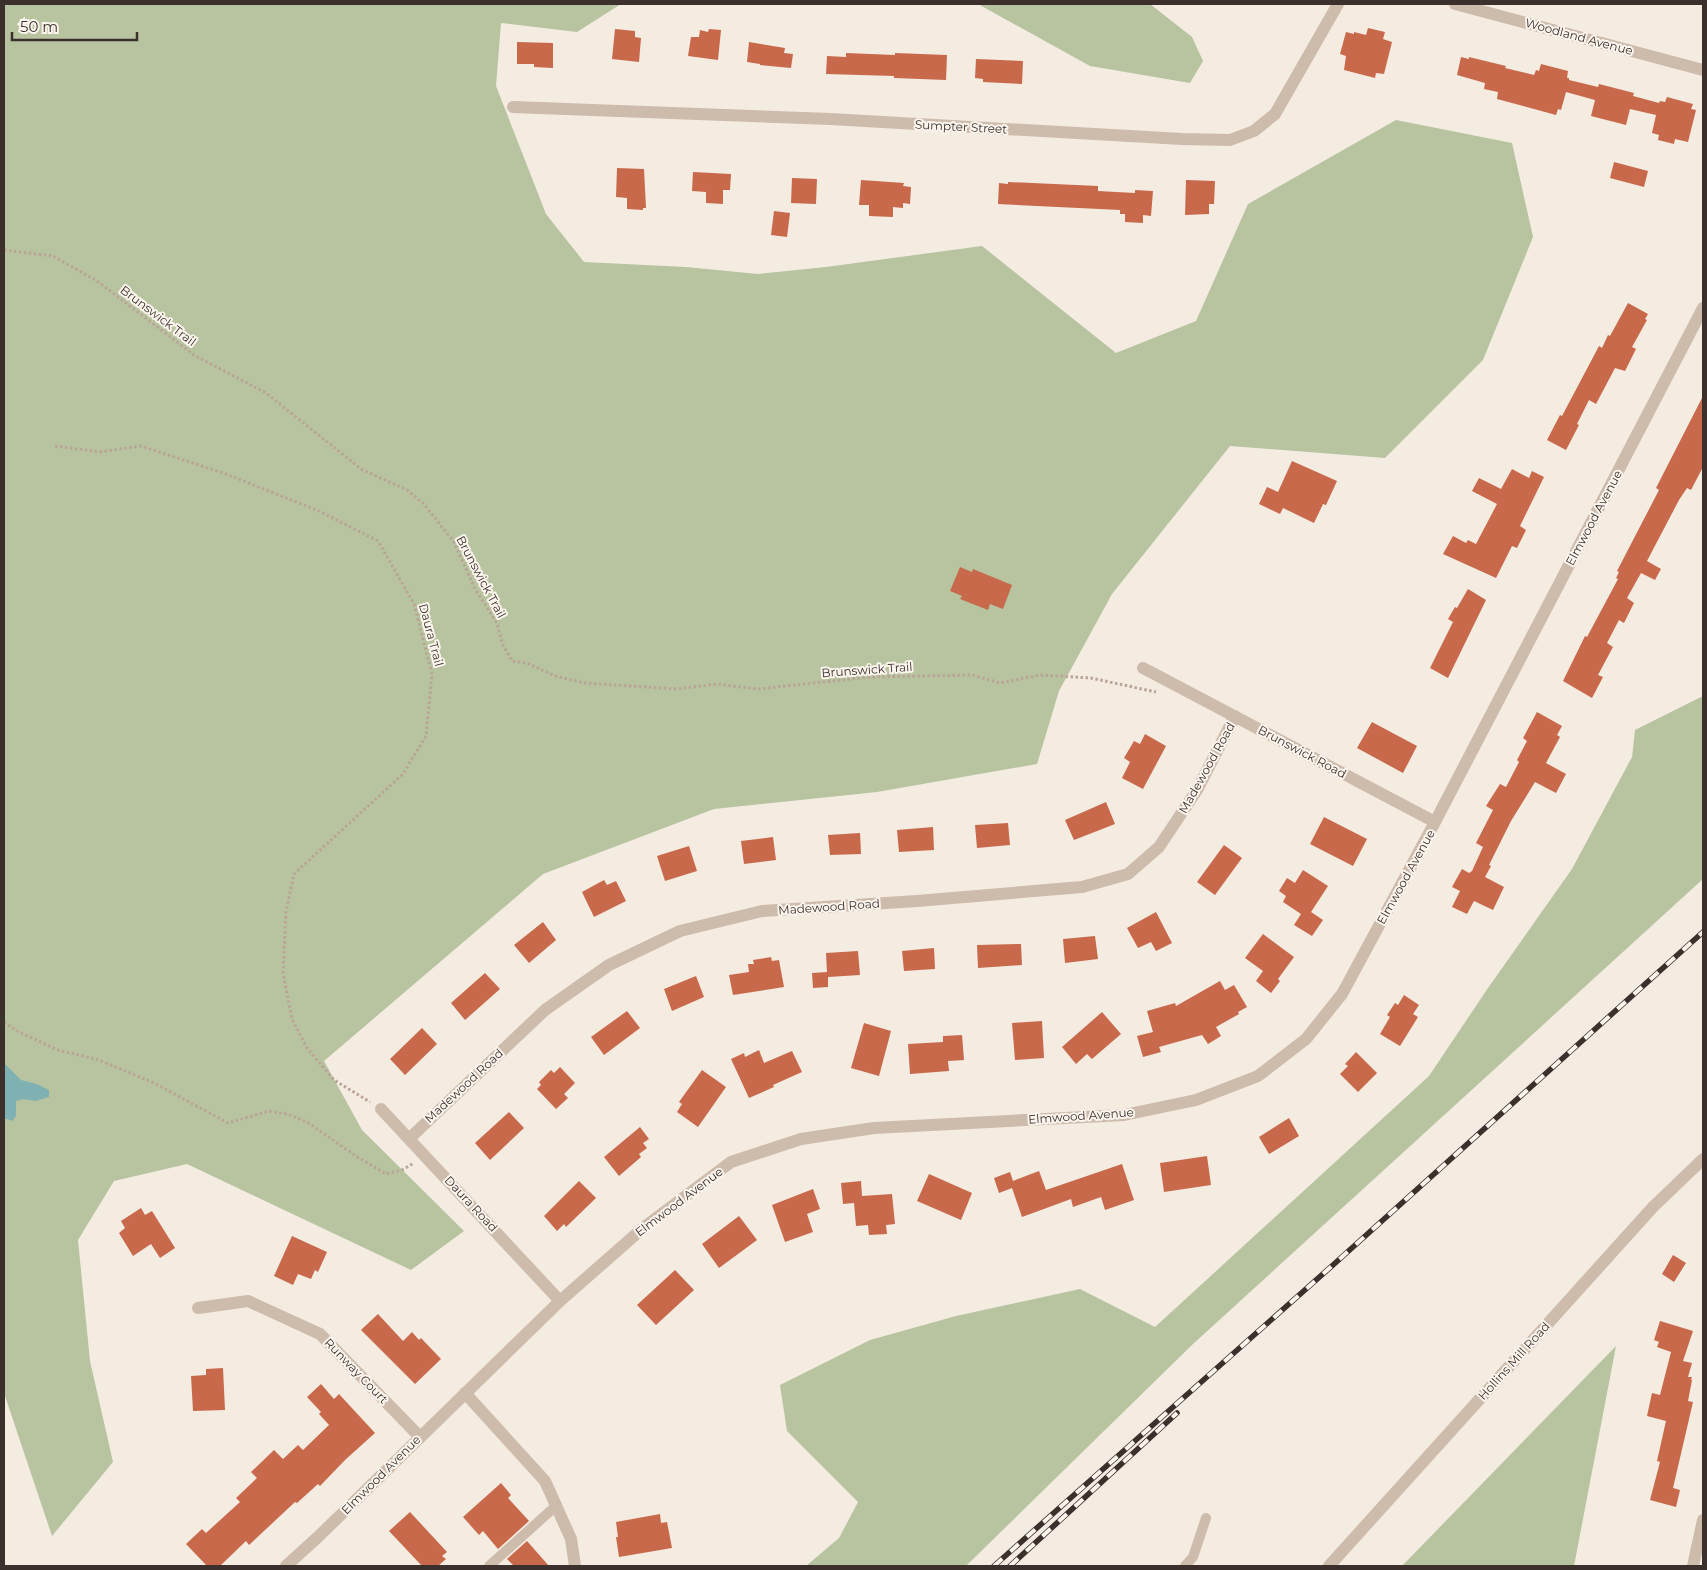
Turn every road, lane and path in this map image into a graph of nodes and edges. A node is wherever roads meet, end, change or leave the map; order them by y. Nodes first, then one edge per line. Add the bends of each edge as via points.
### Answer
1 (1338, 4) edge
2 (1455, 4) edge
3 (1703, 70) edge
4 (513, 107) dead end
5 (4, 250) edge
6 (1703, 308) edge
7 (55, 446) dead end
8 (1143, 668) dead end
9 (1183, 689) junction
10 (1235, 716) junction
11 (1435, 822) junction
12 (4, 1022) edge
13 (381, 1109) joint
14 (410, 1138) junction
15 (424, 1153) junction
16 (1703, 1159) edge
17 (560, 1301) junction
18 (198, 1308) dead end
19 (465, 1393) junction
20 (420, 1437) junction
21 (557, 1505) junction
22 (1206, 1518) dead end
23 (1703, 1520) edge
24 (1702, 1533) edge
25 (286, 1566) edge
26 (489, 1566) edge
27 (576, 1566) edge
28 (1185, 1566) edge
29 (1328, 1566) edge
30 (1694, 1566) edge

1 - 4 street, Sumpter Street via 1274,114 1254,131 1230,140 830,119
2 - 3 street, Woodland Avenue
5 - 9 path, Brunswick Trail via 53,256 97,281 194,355 266,393 361,469 407,490 423,503 454,542 475,589 497,623 502,643 512,661 585,683 677,689 717,684 758,689 870,676 972,675 1000,683 1040,675 1091,678 1171,695
6 - 11 street, Elmwood Avenue
7 - 13 path, Daura Trail via 100,452 140,446 226,474 319,511 378,541 414,604 432,674 426,736 403,774 294,874 286,912 283,972 292,1019 307,1048 334,1080
8 - 9 street, Brunswick Road
9 - 10 street, Brunswick Road
10 - 11 street, Brunswick Road
10 - 14 street, Madewood Road via 1197,790 1159,847 1128,874 1082,887 762,911 680,931 609,965 545,1010
11 - 17 street, Elmwood Avenue via 1342,994 1306,1039 1258,1076 1196,1100 1124,1115 874,1128 801,1139 731,1162 643,1228
12 - 15 path via 58,1050 99,1060 154,1083 228,1122 269,1111 287,1114 307,1122 386,1174 402,1170
13 - 14 street, Daura Road
14 - 15 street, Daura Road
15 - 17 street, Daura Road
16 - 29 street, Hollins Mill Road via 1653,1207
17 - 19 street, Elmwood Avenue
18 - 20 street, Runway Court via 248,1300 320,1334
19 - 20 street, Elmwood Avenue
19 - 21 street via 545,1481
20 - 25 street, Elmwood Avenue
21 - 26 lane
21 - 27 street via 571,1539
22 - 28 lane via 1193,1557
23 - 24 street
24 - 30 street

